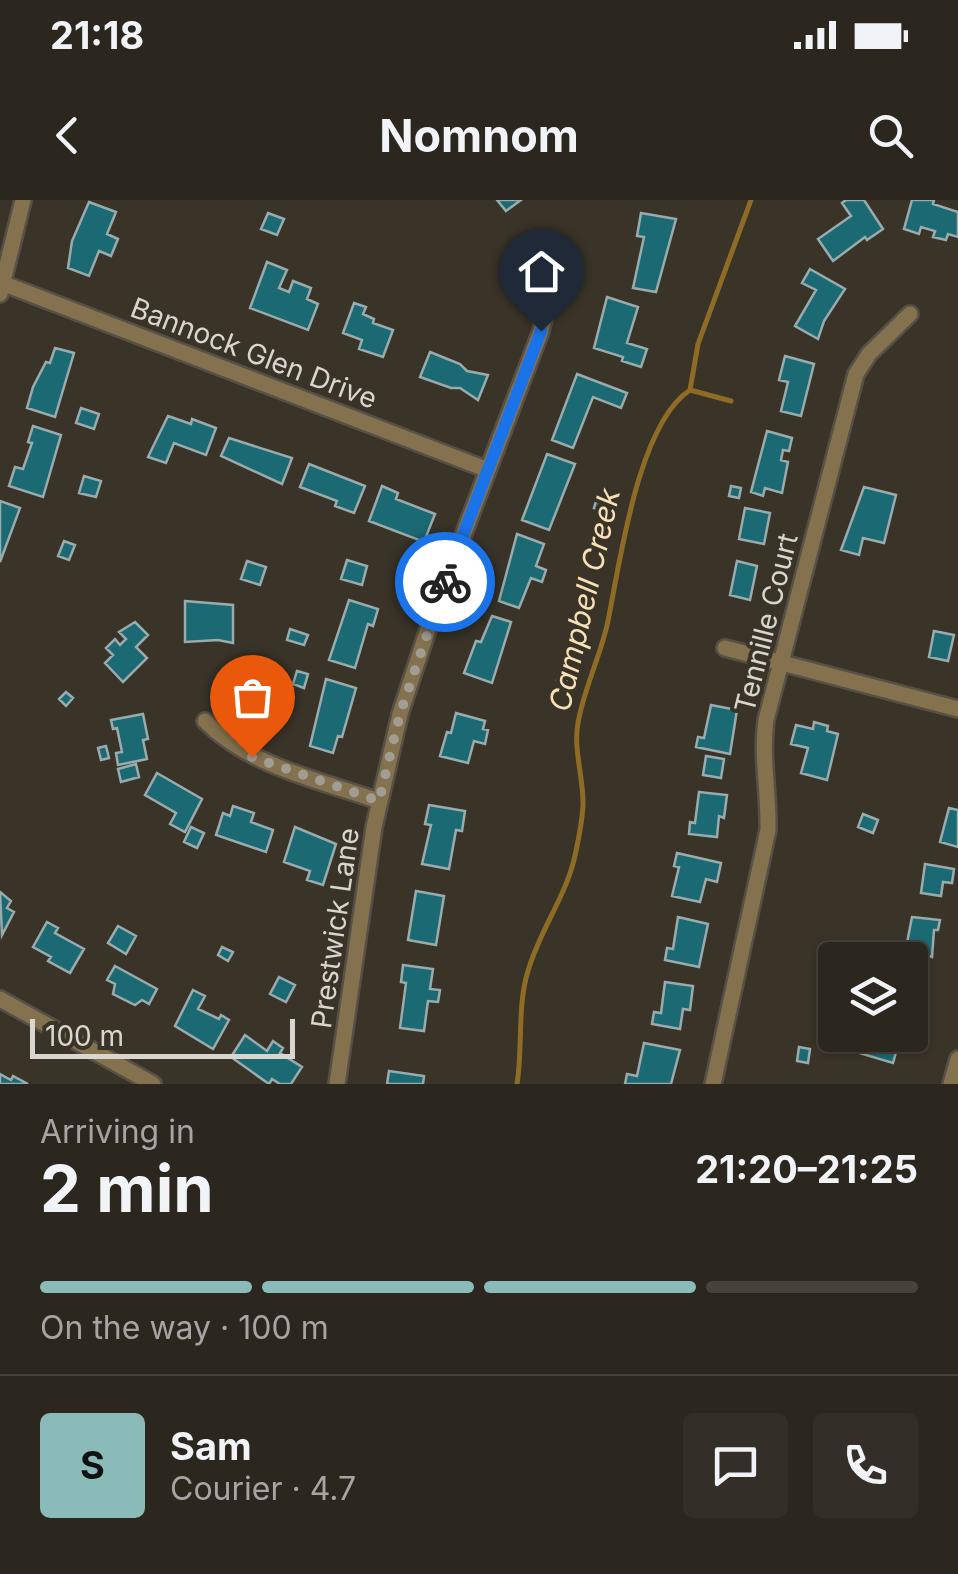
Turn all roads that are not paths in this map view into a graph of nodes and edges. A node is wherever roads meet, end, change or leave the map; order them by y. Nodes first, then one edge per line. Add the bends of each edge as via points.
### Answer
1 (23, 200) edge
2 (545, 267) dead end
3 (1, 289) edge
4 (910, 314) dead end
5 (488, 470) junction
6 (726, 648) dead end
7 (781, 663) junction
8 (958, 709) edge
9 (205, 721) dead end
10 (379, 801) junction
11 (0, 999) edge
12 (958, 1060) edge
13 (153, 1084) edge
14 (337, 1084) edge
15 (713, 1084) edge
16 (951, 1084) edge

1 - 3 street
2 - 5 street, Prestwick Lane via 541,331
3 - 5 street, Bannock Glen Drive
4 - 7 street, Tennille Court via 856,374
5 - 10 street, Prestwick Lane via 418,656
6 - 7 street
7 - 8 street
7 - 15 street, Tennille Court via 764,736 768,830
9 - 10 street via 252,757
10 - 14 street, Prestwick Lane
11 - 13 street
12 - 16 street

